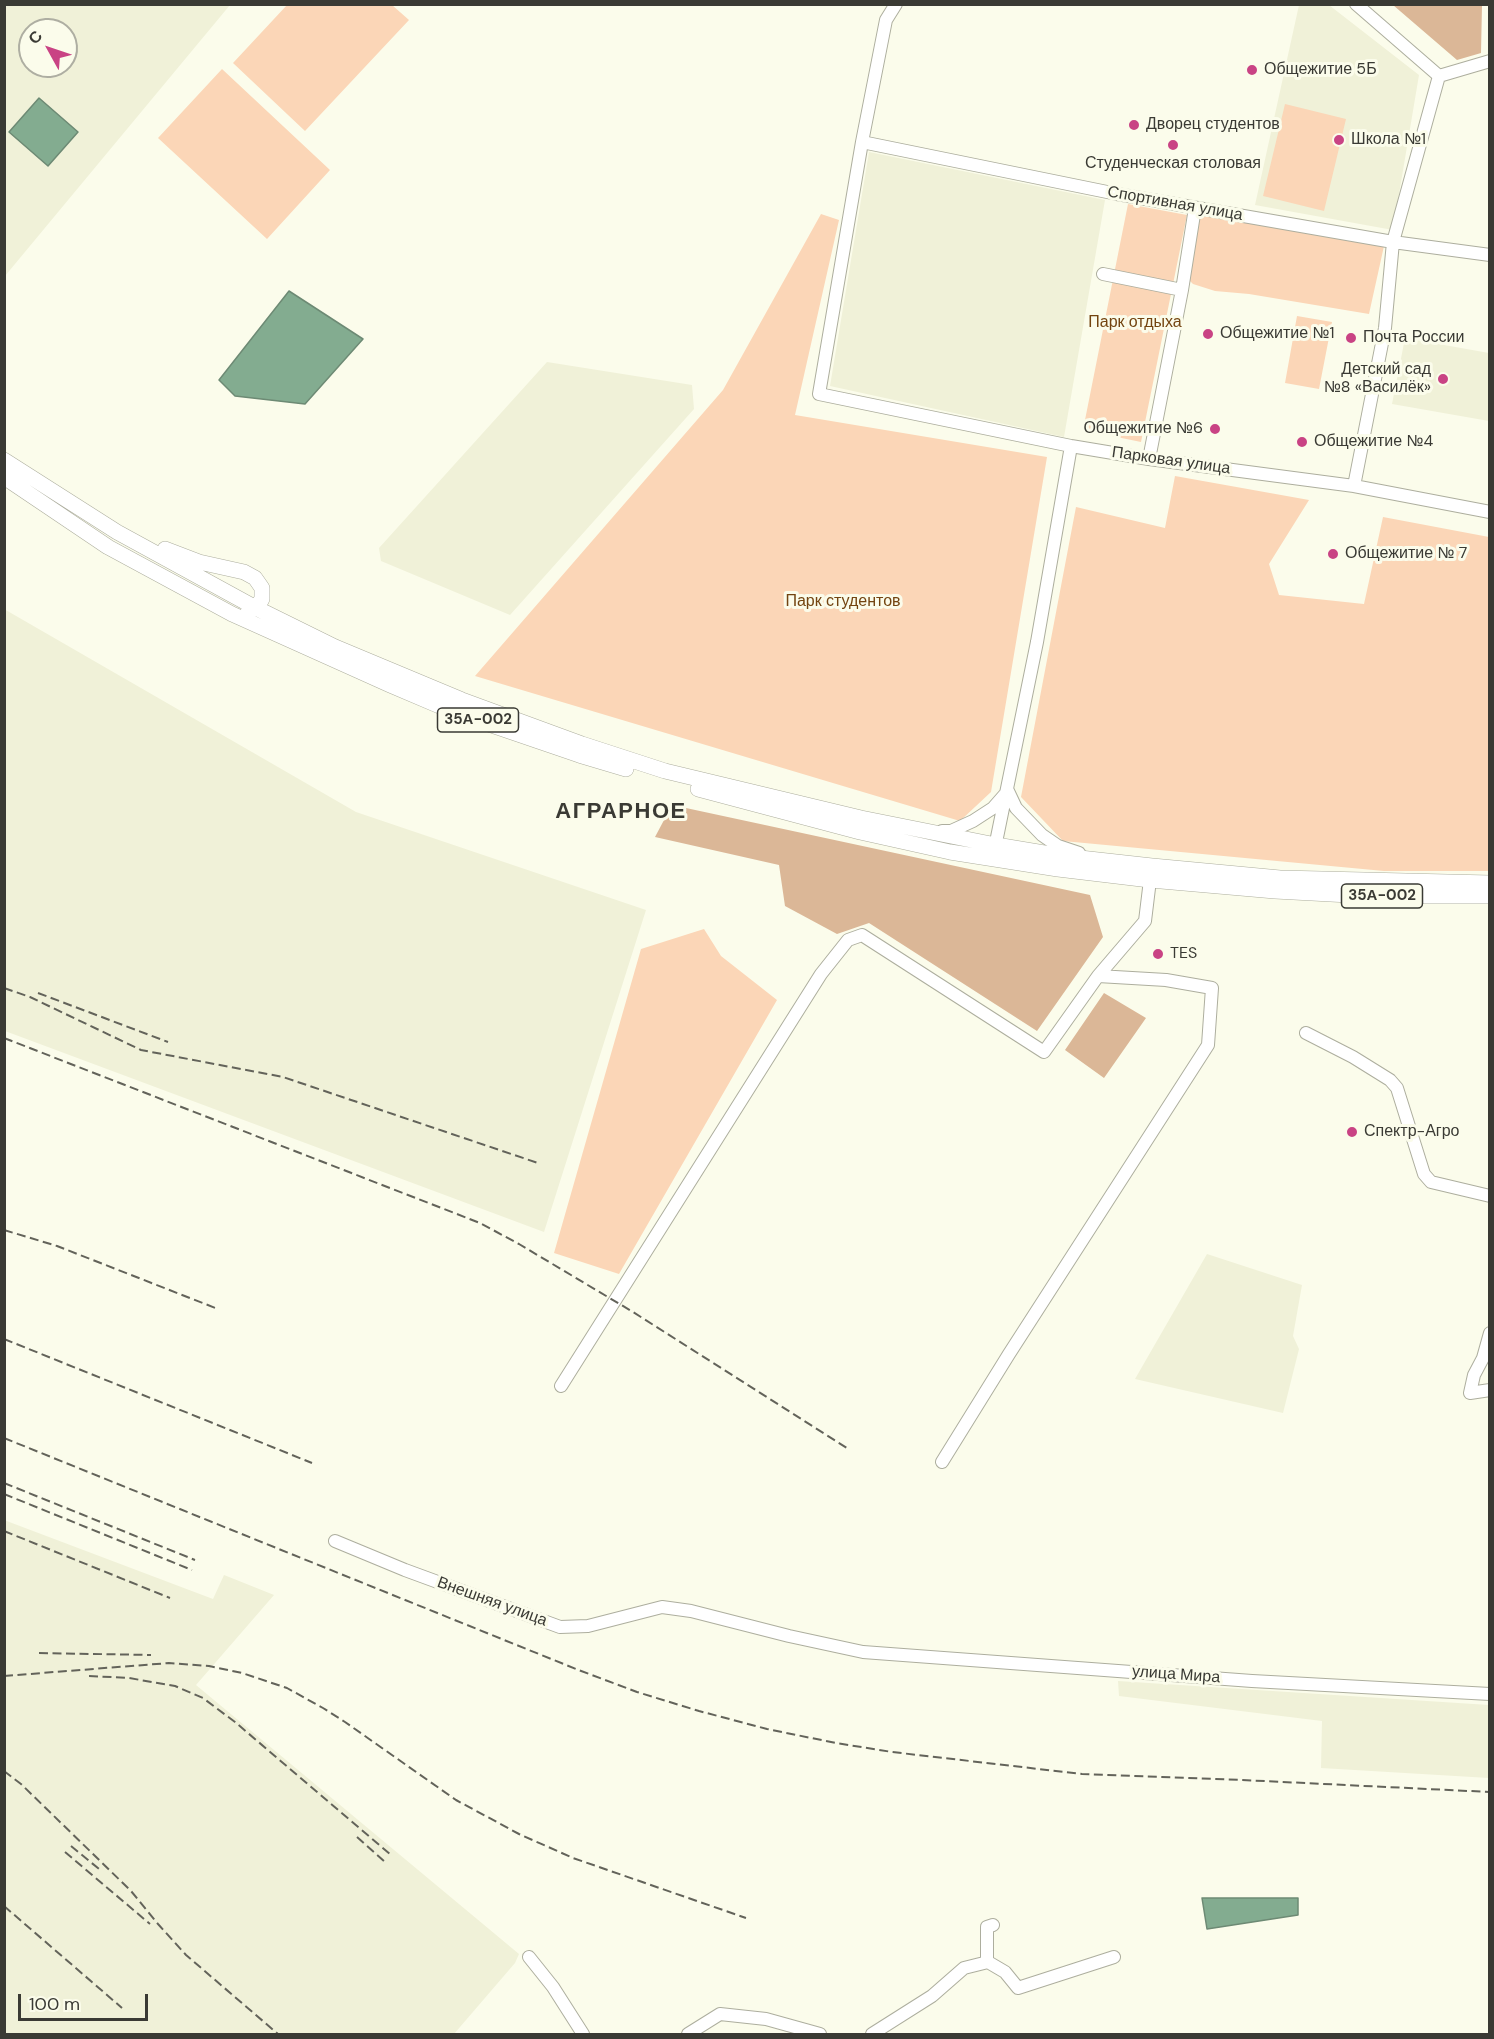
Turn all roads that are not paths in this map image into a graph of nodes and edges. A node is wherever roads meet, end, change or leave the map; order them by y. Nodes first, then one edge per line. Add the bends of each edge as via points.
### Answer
1 (896, 4) edge
2 (1356, 4) edge
3 (1490, 61) edge
4 (1439, 76) junction
5 (862, 142) junction
6 (1195, 208) junction
7 (1393, 242) junction
8 (1490, 255) edge
9 (1103, 274) dead end
10 (1182, 290) junction
11 (1071, 446) junction
12 (4, 453) edge
13 (1149, 459) junction
14 (4, 460) edge
15 (4, 477) edge
16 (1354, 486) junction
17 (61, 496) junction
18 (1490, 512) edge
19 (117, 532) junction
20 (256, 608) junction
21 (232, 614) junction
22 (1008, 791) junction
23 (920, 830) junction
24 (994, 852) junction
25 (1101, 860) junction
26 (1150, 880) junction
27 (1490, 883) edge
28 (1490, 897) edge
29 (1098, 976) junction
30 (1306, 1033) dead end
31 (1490, 1196) edge
32 (1490, 1333) edge
33 (561, 1386) dead end
34 (1490, 1390) edge
35 (942, 1462) dead end
36 (335, 1541) dead end
37 (863, 1652) joint
38 (1490, 1694) edge
39 (993, 1924) dead end
40 (529, 1957) dead end
41 (1114, 1957) dead end
42 (987, 1962) junction
43 (583, 2034) edge
44 (688, 2034) edge
45 (820, 2034) edge
46 (872, 2034) edge

1 - 5 street via 886,20
2 - 4 street
3 - 4 street
4 - 7 street
5 - 6 street, Спортивная улица
5 - 11 street, Парковая улица via 819,394
6 - 7 street, Спортивная улица
6 - 10 street
7 - 8 street, Спортивная улица
7 - 16 street via 1385,328
9 - 10 street
10 - 13 street
11 - 13 street, Парковая улица
11 - 22 street
12 - 17 street
13 - 16 street, Парковая улица
14 - 17 main road, 35А-002
15 - 21 main road, 35А-002 via 108,547
16 - 18 street, Парковая улица
17 - 19 main road, 35А-002
19 - 20 main road, 35А-002
19 - 20 main road via 199,562 244,572 262,588 262,599
20 - 21 main road
20 - 23 main road, 35А-002 via 462,700 582,744 665,771
21 - 24 main road, 35А-002 via 456,713 579,755 860,832
22 - 23 street via 993,808 963,827 951,831
22 - 24 street
22 - 25 street via 1024,817 1051,842
23 - 24 main road, 35А-002
24 - 25 main road, 35А-002
24 - 26 main road, 35А-002
25 - 27 main road, 35А-002 via 1280,878
26 - 28 main road, 35А-002 via 1368,896
26 - 29 street via 1145,921
29 - 33 street via 1044,1052 862,935 848,940 821,974
29 - 35 street via 1166,980 1212,988 1208,1045
30 - 31 street via 1353,1057 1397,1088 1424,1174 1431,1182
32 - 34 street via 1470,1393
36 - 37 street, Внешняя улица via 560,1627 588,1626 662,1606
37 - 38 street, улица Мира
39 - 42 street via 987,1927
40 - 43 street
41 - 42 street via 1018,1988 1005,1972
42 - 46 street via 964,1968 932,1996
44 - 45 street via 720,2014 766,2019

